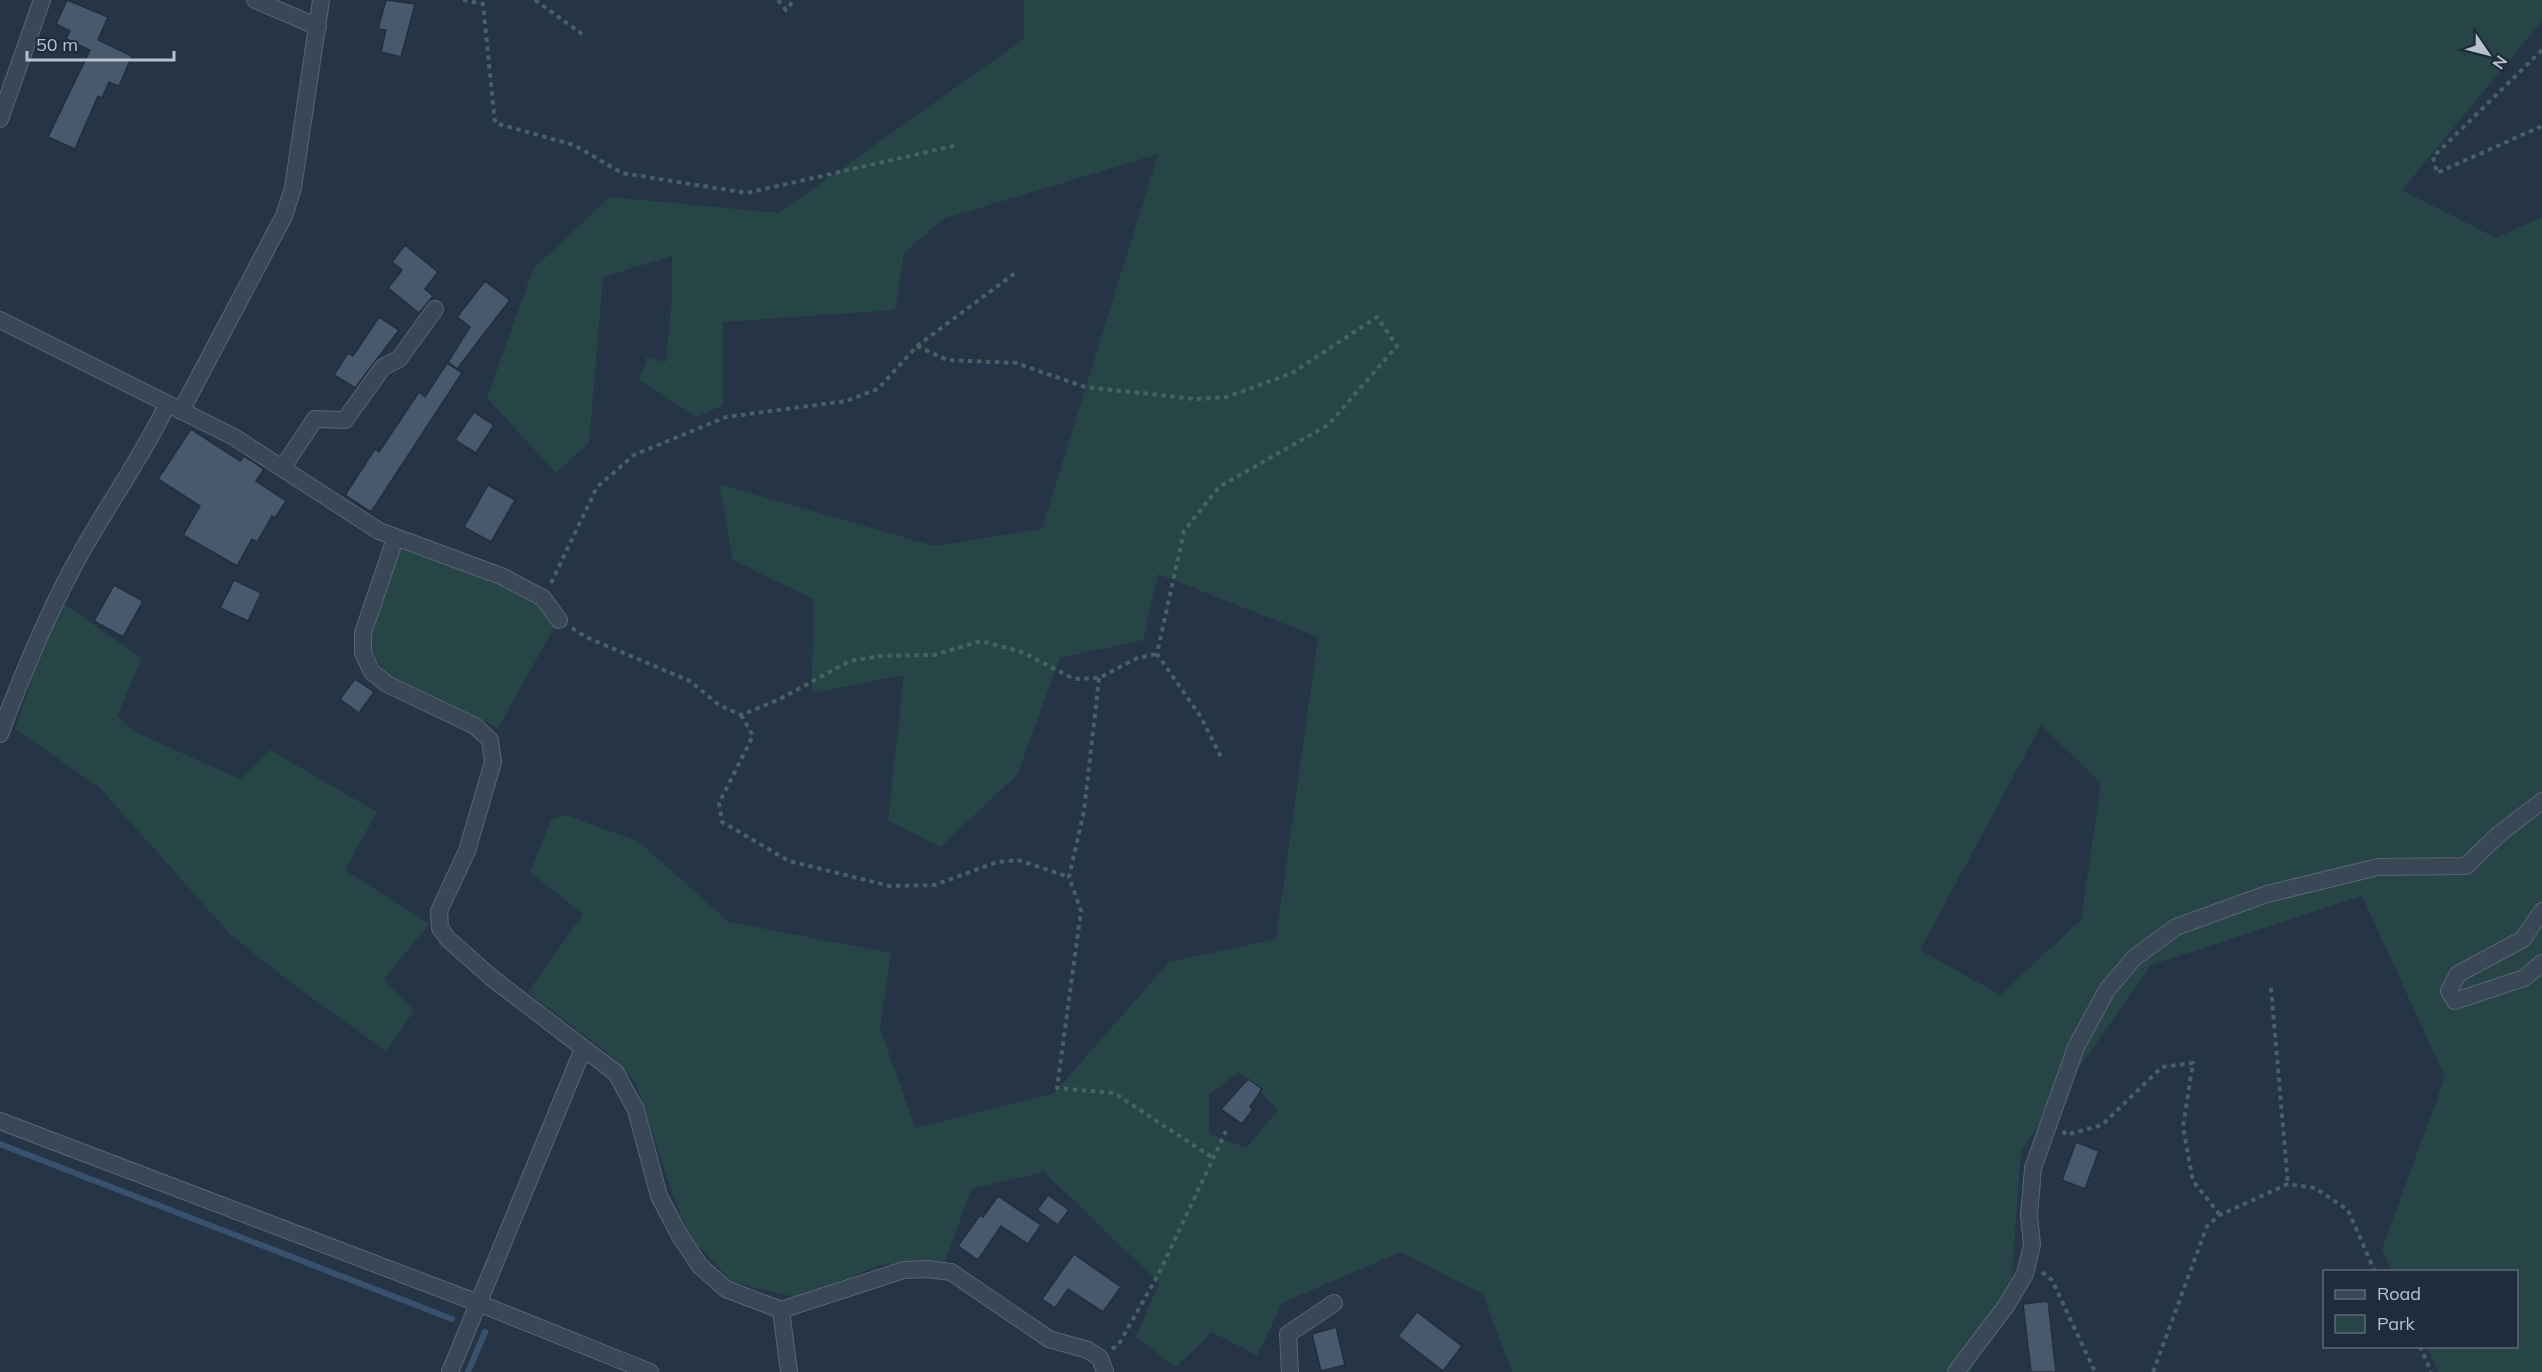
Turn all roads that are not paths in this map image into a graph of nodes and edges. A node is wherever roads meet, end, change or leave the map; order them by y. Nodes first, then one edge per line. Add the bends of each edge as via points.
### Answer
1 (42, 0) edge
2 (255, 0) edge
3 (321, 0) edge
4 (318, 27) junction
5 (3, 92) edge
6 (0, 119) edge
7 (435, 309) dead end
8 (0, 320) edge
9 (174, 408) junction
10 (283, 467) junction
11 (395, 539) junction
12 (559, 620) road end
13 (0, 734) edge
14 (2542, 801) edge
15 (2542, 911) edge
16 (2542, 963) edge
17 (583, 1049) junction
18 (0, 1121) edge
19 (478, 1303) junction
20 (1334, 1303) dead end
21 (781, 1310) junction
22 (1102, 1365) edge
23 (450, 1372) edge
24 (650, 1372) edge
25 (789, 1372) edge
26 (1290, 1372) edge
27 (1956, 1372) edge

1 - 5 street
2 - 4 street
3 - 4 street
4 - 9 street via 293,188 284,216
5 - 6 street
7 - 10 street via 399,359 383,367 345,420 315,420
8 - 9 street
9 - 10 street via 234,436
9 - 13 street via 153,435 72,569 31,651
10 - 11 street
11 - 12 street via 501,576 543,598
11 - 17 street via 363,633 363,653 372,672 387,684 475,726 490,740 493,762 467,851 440,911 440,928 492,978
14 - 27 street via 2466,866 2378,867 2266,894 2175,927 2134,958 2107,990 2076,1047 2033,1168 2030,1262 2006,1306
15 - 16 street via 2523,939 2458,974 2449,991 2455,1001 2524,978
17 - 19 street
17 - 21 street via 616,1073 636,1110 659,1196 700,1266 726,1289
18 - 19 street
19 - 23 street
19 - 24 street
20 - 26 street via 1288,1334
21 - 22 street via 904,1270 951,1272 1049,1340 1088,1350
21 - 25 street

